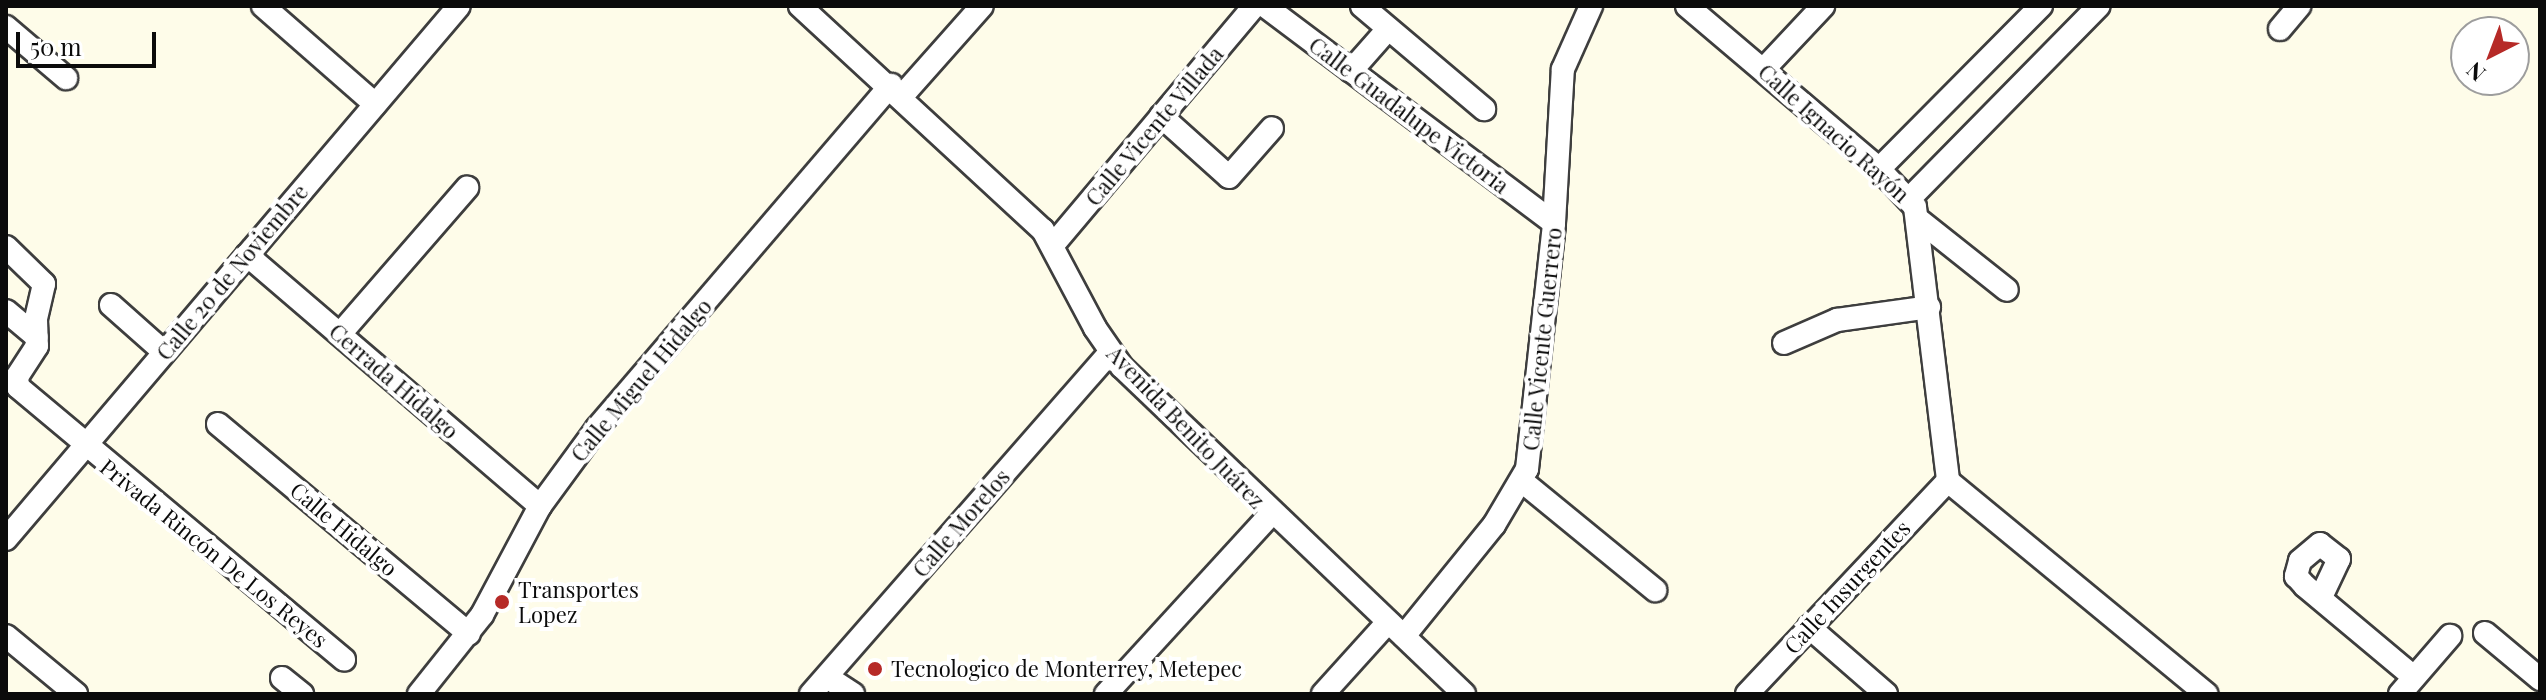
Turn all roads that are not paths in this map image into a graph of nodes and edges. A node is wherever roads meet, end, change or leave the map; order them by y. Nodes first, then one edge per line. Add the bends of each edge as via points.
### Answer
1 (263, 6) edge
2 (459, 6) edge
3 (800, 6) edge
4 (982, 6) edge
5 (1254, 6) edge
6 (1265, 6) edge
7 (1362, 6) edge
8 (1591, 6) edge
9 (1687, 6) edge
10 (1823, 6) edge
11 (2041, 6) edge
12 (2099, 6) edge
13 (2299, 6) edge
14 (6, 27) edge
15 (1388, 29) junction
16 (2280, 29) dead end
17 (1763, 70) junction
18 (1351, 71) junction
19 (66, 78) dead end
20 (896, 90) junction
21 (375, 104) junction
22 (1484, 109) dead end
23 (1161, 116) junction
24 (1272, 128) dead end
25 (1879, 169) junction
26 (467, 188) dead end
27 (1910, 198) junction
28 (1919, 220) junction
29 (1554, 223) junction
30 (1053, 245) junction
31 (6, 247) edge
32 (247, 255) junction
33 (2007, 290) dead end
34 (111, 305) dead end
35 (1929, 307) junction
36 (6, 311) edge
37 (340, 334) junction
38 (37, 337) junction
39 (1784, 343) dead end
40 (164, 352) junction
41 (1110, 352) junction
42 (218, 424) dead end
43 (85, 446) junction
44 (1948, 481) junction
45 (1523, 482) junction
46 (540, 506) junction
47 (1271, 514) junction
48 (6, 539) edge
49 (1655, 590) dead end
50 (2321, 597) dead end
51 (1809, 627) junction
52 (1396, 629) junction
53 (2485, 633) dead end
54 (469, 634) junction
55 (6, 636) edge
56 (2450, 636) dead end
57 (344, 660) dead end
58 (282, 678) dead end
59 (2540, 679) edge
60 (2407, 686) edge
61 (818, 688) edge
62 (76, 694) edge
63 (302, 694) edge
64 (419, 694) edge
65 (853, 694) edge
66 (1106, 694) edge
67 (1323, 694) edge
68 (1464, 694) edge
69 (1747, 694) edge
70 (1886, 694) edge
71 (2206, 694) edge

1 - 21 street
2 - 21 street, Calle 20 de Noviembre
3 - 20 street, Avenida Benito Juárez
4 - 20 street, Calle Miguel Hidalgo
5 - 23 street, Calle Vicente Villada
6 - 18 street, Calle Guadalupe Victoria
7 - 15 street
8 - 29 street, Calle Vicente Guerrero via 1563,69
9 - 17 street, Calle Ignacio Rayón
10 - 17 street
11 - 25 street
12 - 27 street
13 - 16 street
14 - 19 street
15 - 18 street
15 - 22 street
17 - 25 street, Calle Ignacio Rayón
18 - 29 street, Calle Guadalupe Victoria
20 - 30 street, Avenida Benito Juárez
20 - 46 street, Calle Miguel Hidalgo via 597,428
21 - 32 street, Calle 20 de Noviembre
23 - 24 street via 1229,177
23 - 30 street, Calle Vicente Villada
25 - 27 street, Calle Ignacio Rayón
26 - 37 street
27 - 28 street, Calle Ignacio Rayón
28 - 33 street
28 - 35 street, Calle Ignacio Rayón
29 - 45 street, Calle Vicente Guerrero via 1536,418
30 - 41 street, Avenida Benito Juárez
31 - 38 street via 44,284
32 - 37 street, Cerrada Hidalgo
32 - 40 street, Calle 20 de Noviembre
34 - 40 street
35 - 39 street via 1837,320
35 - 44 street, Calle Ignacio Rayón
36 - 38 street
37 - 46 street, Cerrada Hidalgo
38 - 43 street, Privada Rincón De Los Reyes via 33,357 16,379 18,387
40 - 43 street, Calle 20 de Noviembre
41 - 47 street, Avenida Benito Juárez
41 - 61 street, Calle Morelos
42 - 54 street, Calle Hidalgo
43 - 48 street, Calle 20 de Noviembre
43 - 57 street, Privada Rincón De Los Reyes
44 - 51 street, Calle Insurgentes
44 - 71 street
45 - 49 street
45 - 52 street, Calle Vicente Guerrero
46 - 54 street, Calle Miguel Hidalgo via 501,587
47 - 52 street, Avenida Benito Juárez
47 - 66 street
50 - 60 street
51 - 69 street, Calle Insurgentes
51 - 70 street
52 - 67 street, Calle Vicente Guerrero
52 - 68 street, Avenida Benito Juárez
53 - 59 street
54 - 64 street, Calle Miguel Hidalgo
55 - 62 street
56 - 60 street
58 - 63 street
61 - 65 street

